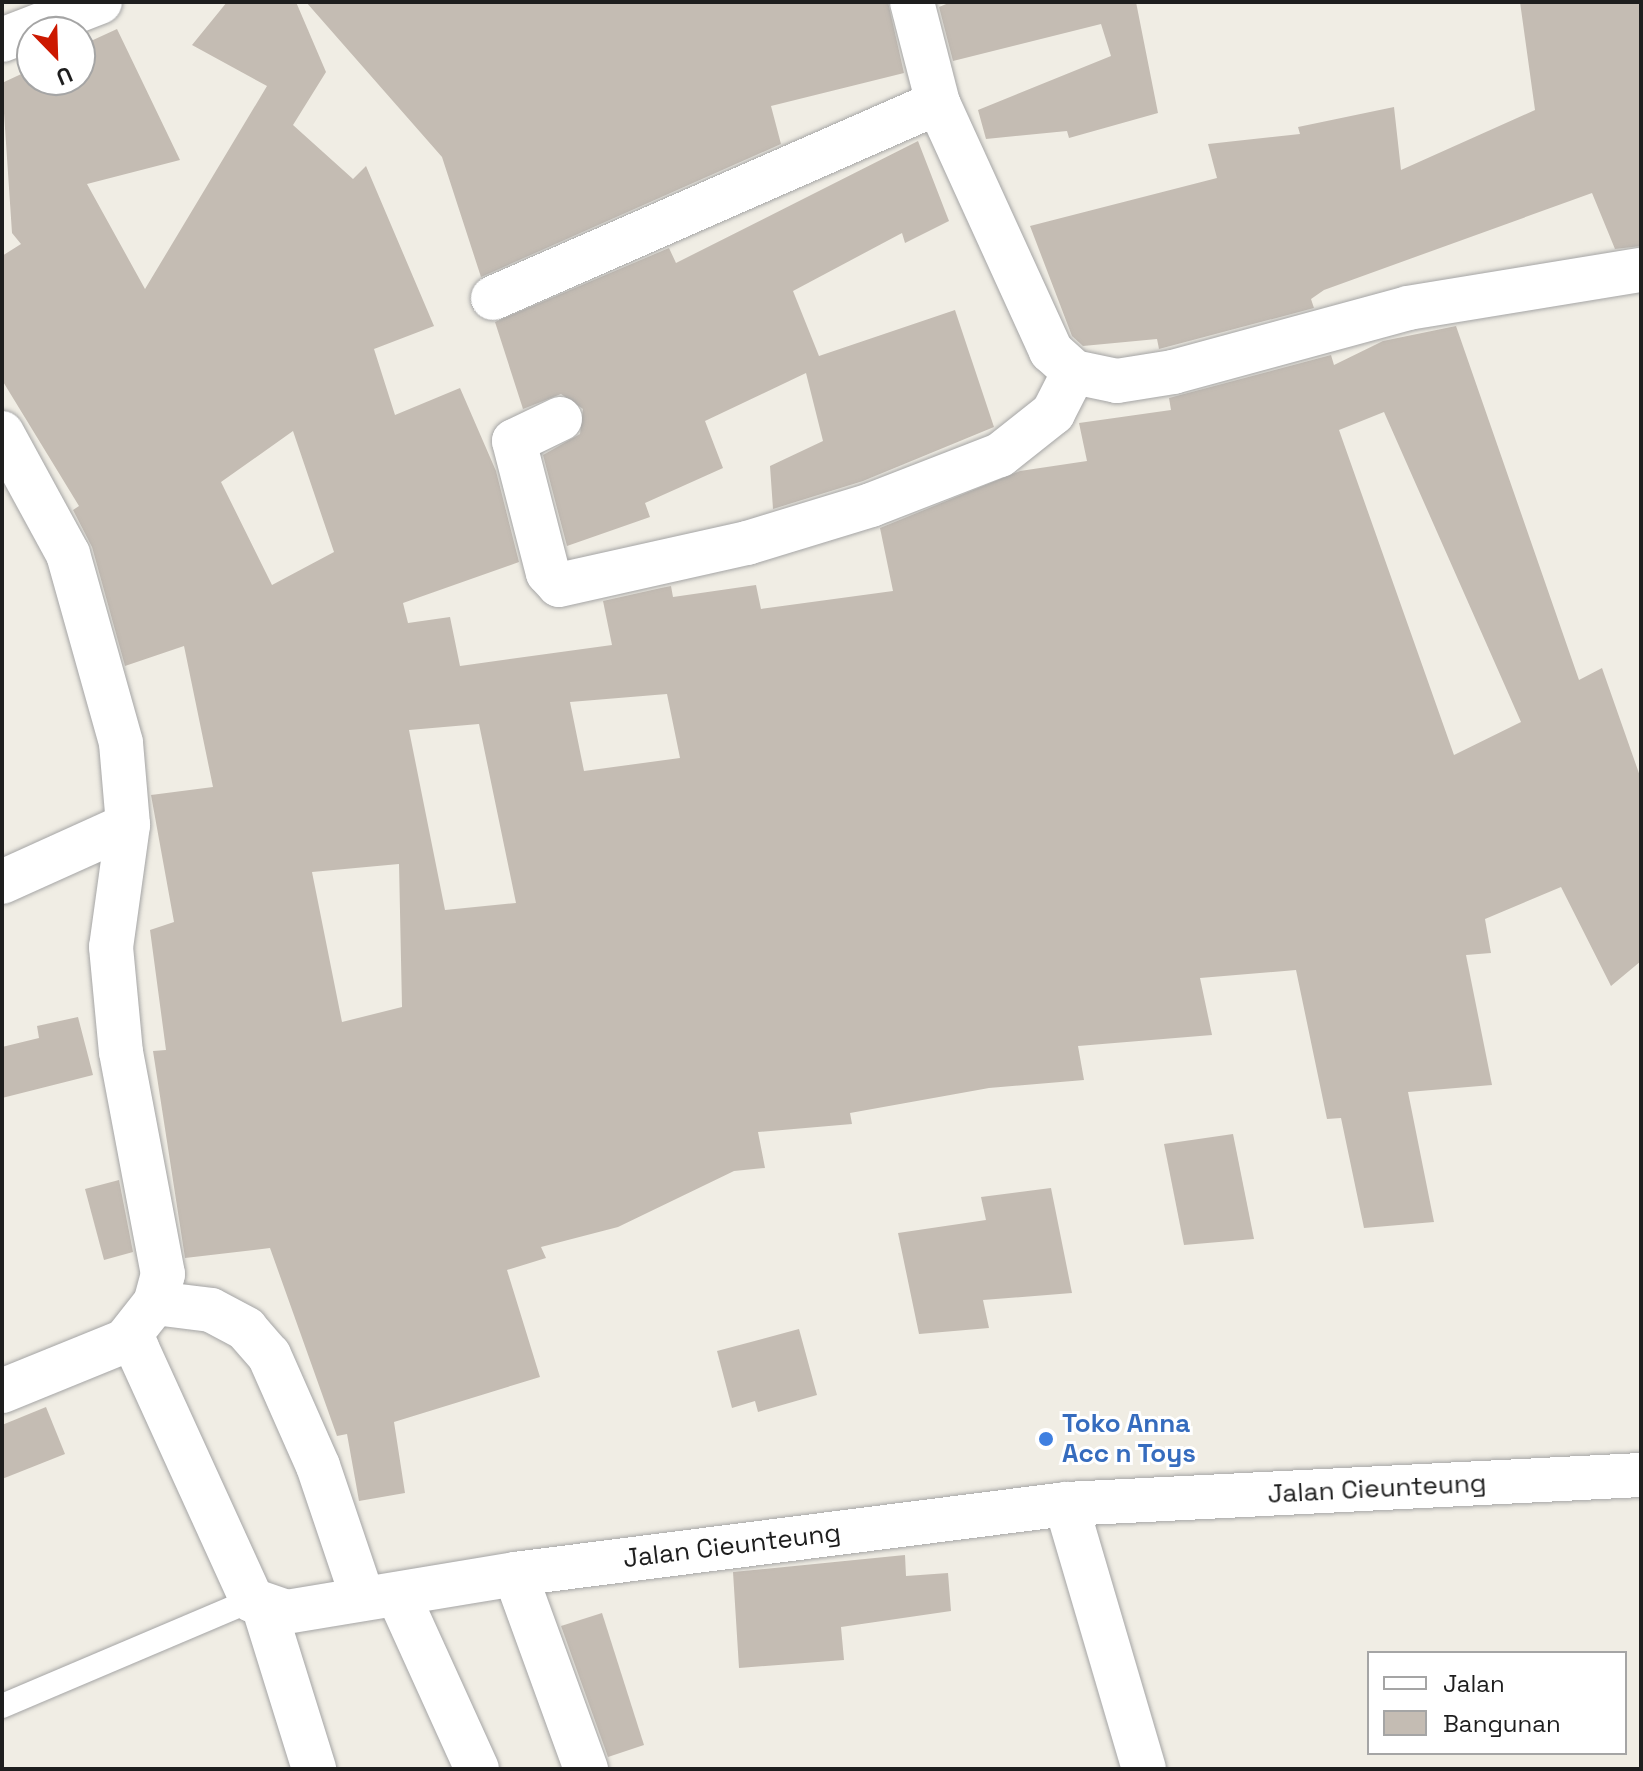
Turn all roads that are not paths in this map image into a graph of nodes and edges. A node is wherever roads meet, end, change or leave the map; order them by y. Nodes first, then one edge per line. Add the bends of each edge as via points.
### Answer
1 (100, 2) edge
2 (912, 2) edge
3 (2, 40) edge
4 (938, 103) junction
5 (1641, 270) edge
6 (493, 298) dead end
7 (1074, 372) junction
8 (560, 419) dead end
9 (2, 433) edge
10 (128, 825) junction
11 (2, 882) edge
12 (155, 1303) junction
13 (125, 1341) junction
14 (2, 1391) edge
15 (1641, 1475) edge
16 (1066, 1504) junction
17 (515, 1574) junction
18 (381, 1597) junction
19 (258, 1604) junction
20 (2, 1706) edge
21 (314, 1769) edge
22 (477, 1769) edge
23 (586, 1769) edge
24 (1144, 1769) edge

1 - 3 street
2 - 4 street
4 - 6 street
4 - 7 street via 1051,351
5 - 7 street via 1408,308 1173,372 1117,381
7 - 8 street via 1053,413 1000,455 871,505 747,543 559,585 548,573 514,441
9 - 10 street via 68,554 121,743
10 - 11 street
10 - 12 street via 111,947 121,1052 160,1249 163,1274
12 - 13 street
12 - 18 street via 211,1310 246,1329 269,1355
13 - 14 street
13 - 19 street via 144,1356
15 - 16 street, Jalan Cieunteung
16 - 17 street, Jalan Cieunteung
16 - 24 street
17 - 18 street, Jalan Cieunteung
17 - 23 street
18 - 19 street, Jalan Cieunteung via 286,1612
18 - 22 street
19 - 20 lane
19 - 21 street

